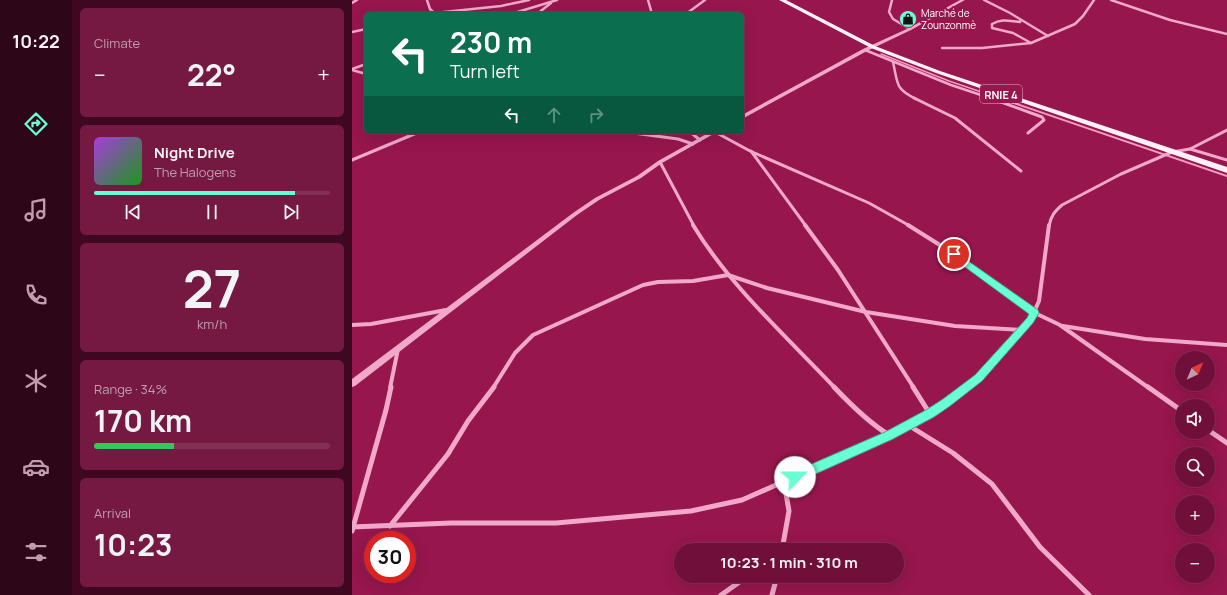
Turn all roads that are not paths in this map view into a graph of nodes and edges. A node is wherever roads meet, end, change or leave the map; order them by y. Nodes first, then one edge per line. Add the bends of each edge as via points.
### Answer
1 (357, 0) edge
2 (427, 0) edge
3 (529, 0) edge
4 (557, 0) edge
5 (648, 0) edge
6 (705, 0) edge
7 (782, 0) edge
8 (892, 0) edge
9 (963, 0) edge
10 (984, 0) edge
11 (1094, 0) edge
12 (1111, 0) edge
13 (552, 1) junction
14 (352, 3) edge
15 (433, 12) edge
16 (444, 12) edge
17 (517, 12) edge
18 (539, 12) edge
19 (651, 12) edge
20 (689, 12) edge
21 (1021, 20) junction
22 (364, 29) edge
23 (910, 29) junction
24 (352, 32) edge
25 (1227, 34) edge
26 (1048, 36) junction
27 (1031, 43) junction
28 (873, 47) junction
29 (942, 48) dead end
30 (866, 50) junction
31 (893, 62) junction
32 (364, 65) edge
33 (352, 70) edge
34 (364, 73) edge
35 (954, 82) junction
36 (744, 116) edge
37 (1227, 130) edge
38 (1028, 133) dead end
39 (414, 134) edge
40 (641, 134) edge
41 (692, 134) edge
42 (710, 134) edge
43 (718, 134) edge
44 (700, 140) junction
45 (693, 144) junction
46 (1190, 149) junction
47 (750, 151) junction
48 (1172, 152) junction
49 (352, 160) edge
50 (1227, 160) edge
51 (660, 162) junction
52 (1227, 170) edge
53 (1021, 171) dead end
54 (728, 275) junction
55 (449, 310) junction
56 (866, 312) junction
57 (1035, 313) junction
58 (352, 325) edge
59 (1060, 325) junction
60 (1023, 330) junction
61 (1227, 345) edge
62 (398, 349) junction
63 (352, 384) edge
64 (1175, 406) edge
65 (930, 414) junction
66 (908, 425) junction
67 (889, 435) junction
68 (1215, 435) edge
69 (1227, 443) edge
70 (784, 482) junction
71 (390, 526) junction
72 (352, 528) edge
73 (783, 543) edge
74 (738, 583) edge
75 (775, 583) edge
76 (721, 595) edge
77 (772, 595) edge
78 (1089, 595) edge

1 - 14 street
2 - 15 street
3 - 16 street via 501,6
4 - 13 street
5 - 19 street
6 - 20 street
7 - 28 main road, RNIE 4
8 - 23 street via 889,12 893,19
9 - 23 street
10 - 21 street
11 - 26 street via 1080,21
12 - 25 street via 1170,20
13 - 17 street
13 - 18 street
21 - 26 street
21 - 27 street via 1018,22 998,19 992,24 992,28 1013,33
22 - 24 street
23 - 28 street
26 - 27 street
27 - 29 street via 982,48
28 - 30 street
28 - 35 main road, RNIE 4
30 - 31 street
30 - 36 street
31 - 35 street
31 - 53 street via 898,85 903,93 955,118
32 - 33 street
33 - 34 street
35 - 38 street via 1042,117 1043,122
35 - 48 main road, RNIE 4
37 - 46 street
39 - 49 street
40 - 45 street via 678,139
41 - 44 street
42 - 44 street
43 - 47 street
44 - 45 street
45 - 51 street
46 - 48 street
46 - 50 street
47 - 56 street
47 - 57 street via 898,218 968,264
48 - 52 main road, RNIE 4
48 - 57 street via 1121,174 1062,204 1054,212 1046,242
51 - 54 street via 711,255
51 - 55 street via 575,214
54 - 56 street via 767,288
54 - 67 street via 852,405
54 - 71 street via 693,281 643,284 533,335 515,353 448,454
55 - 58 street
55 - 62 street
56 - 60 street via 955,326
56 - 65 street
57 - 59 street
57 - 60 street
59 - 61 street via 1087,332 1153,341
59 - 64 street
60 - 65 street via 978,378
62 - 63 street
62 - 72 street via 386,410
65 - 66 street
66 - 67 street
66 - 78 street via 953,453 992,484 1040,547
67 - 70 street
68 - 69 street
70 - 71 street via 742,500 691,511 556,523
70 - 73 street via 789,511
71 - 72 street
74 - 76 street
75 - 77 street

